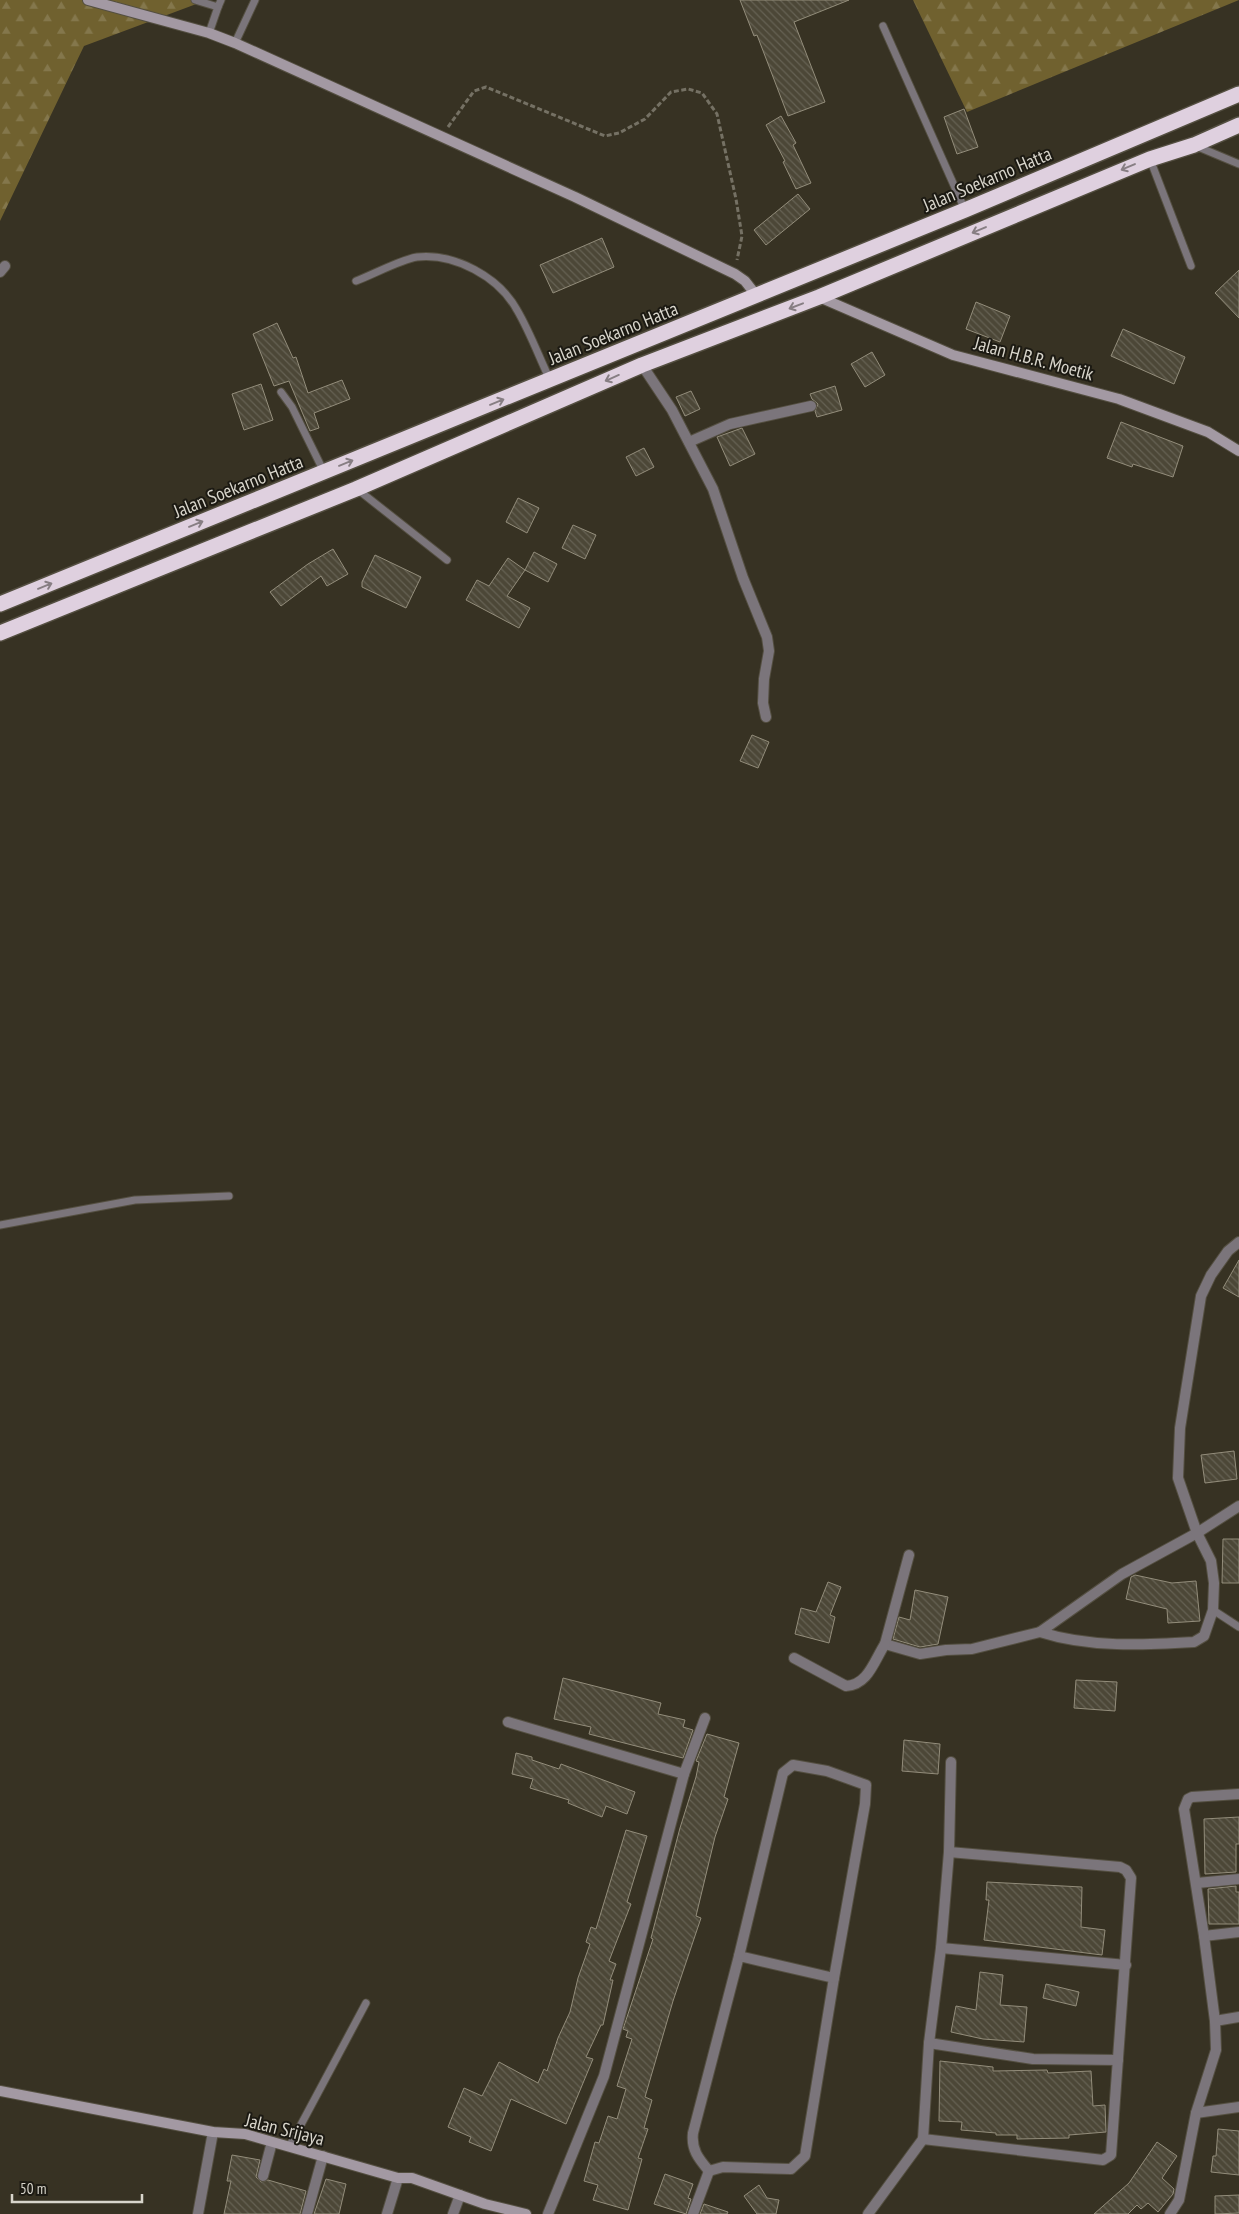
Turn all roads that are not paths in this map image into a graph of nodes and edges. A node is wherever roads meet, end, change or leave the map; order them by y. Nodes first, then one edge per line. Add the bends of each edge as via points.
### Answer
1 (88, 0) edge
2 (195, 0) edge
3 (256, 0) edge
4 (220, 3) edge
5 (883, 26) dead end
6 (209, 33) junction
7 (235, 43) junction
8 (1239, 94) edge
9 (1239, 125) edge
10 (1194, 145) junction
11 (1150, 158) junction
12 (1239, 164) edge
13 (965, 210) junction
14 (1191, 266) dead end
15 (356, 281) dead end
16 (756, 295) junction
17 (819, 297) junction
18 (642, 365) junction
19 (550, 380) junction
20 (281, 392) dead end
21 (811, 406) dead end
22 (689, 442) junction
23 (1239, 451) edge
24 (324, 472) junction
25 (356, 489) junction
26 (448, 560) dead end
27 (0, 604) edge
28 (0, 633) edge
29 (766, 717) dead end
30 (229, 1196) dead end
31 (0, 1225) edge
32 (1239, 1242) edge
33 (1239, 1506) edge
34 (1197, 1533) junction
35 (910, 1555) dead end
36 (1213, 1610) junction
37 (1239, 1627) edge
38 (1040, 1632) junction
39 (884, 1644) junction
40 (794, 1658) dead end
41 (705, 1718) dead end
42 (508, 1722) dead end
43 (951, 1762) dead end
44 (684, 1774) junction
45 (1239, 1794) edge
46 (948, 1852) junction
47 (1239, 1879) edge
48 (1197, 1883) junction
49 (1239, 1932) edge
50 (1204, 1936) junction
51 (941, 1948) junction
52 (739, 1956) junction
53 (1126, 1965) junction
54 (834, 1978) junction
55 (366, 2003) dead end
56 (1239, 2017) edge
57 (1215, 2021) junction
58 (929, 2043) junction
59 (1118, 2060) junction
60 (0, 2091) edge
61 (1239, 2107) edge
62 (1196, 2112) junction
63 (213, 2132) junction
64 (923, 2139) junction
65 (272, 2142) junction
66 (289, 2147) junction
67 (323, 2156) junction
68 (708, 2172) junction
69 (263, 2176) dead end
70 (398, 2178) junction
71 (460, 2195) junction
72 (514, 2212) edge
73 (198, 2214) edge
74 (307, 2214) edge
75 (387, 2214) edge
76 (453, 2214) edge
77 (526, 2214) edge
78 (548, 2214) edge
79 (693, 2214) edge
80 (868, 2214) edge
81 (1170, 2214) edge

1 - 6 street
2 - 4 lane
3 - 7 lane
4 - 6 lane
5 - 13 lane
6 - 7 street
7 - 16 street via 575,197 735,274
8 - 13 highway, Jalan Soekarno Hatta
9 - 10 highway
10 - 11 highway
10 - 12 lane
11 - 14 lane
11 -> 17 highway
13 - 16 highway, Jalan Soekarno Hatta
15 - 19 lane via 416,257 447,258 464,263 497,286 517,309
16 - 19 highway, Jalan Soekarno Hatta
17 -> 18 highway
17 - 23 street, Jalan H.B.R. Moetik via 953,355 1118,399 1208,432
18 - 22 street
18 -> 25 highway
24 -> 19 highway, Jalan Soekarno Hatta
20 - 24 lane via 292,407
21 - 22 street via 730,424
22 - 29 street via 713,489 770,646 763,688
27 -> 24 highway, Jalan Soekarno Hatta
25 - 26 lane
25 - 28 highway
30 - 31 lane via 135,1200
32 - 34 street via 1228,1251 1211,1275 1201,1296 1180,1428 1178,1478
33 - 34 street
34 - 36 street via 1211,1562
34 - 38 street via 1122,1574
35 - 39 street
36 - 37 lane
36 - 38 street via 1204,1636 1194,1642 1118,1644 1068,1641
38 - 39 street via 972,1649 920,1654
39 - 40 street via 865,1679 853,1686 846,1686
41 - 44 street
42 - 44 street
43 - 46 street
44 - 78 street via 604,2076
45 - 48 street via 1192,1797 1186,1804 1184,1809
46 - 51 street
46 - 53 street via 1126,1870 1131,1878
47 - 48 street
48 - 50 street
49 - 50 street
50 - 57 street
51 - 53 street
51 - 58 street
52 - 54 street
52 - 54 street via 783,1773 793,1766 827,1771 866,1785
52 - 68 street via 692,2133 694,2150
53 - 59 street
54 - 68 street via 805,2156 791,2169 723,2167
55 - 66 lane
56 - 57 street
57 - 62 street via 1214,2062
58 - 59 street via 1033,2059
58 - 64 street
59 - 64 street via 1111,2155 1108,2158 1103,2160
60 - 63 street, Jalan Srijaya
61 - 62 street
62 - 81 street via 1179,2200
63 - 65 street, Jalan Srijaya via 245,2134
63 - 73 street
64 - 80 street
65 - 66 street, Jalan Srijaya
65 - 69 street
66 - 67 street, Jalan Srijaya
67 - 70 street, Jalan Srijaya
67 - 74 street
68 - 79 street
70 - 71 street, Jalan Srijaya via 412,2178
70 - 75 street
71 - 72 street, Jalan Srijaya
71 - 76 street
72 - 77 street, Jalan Srijaya

